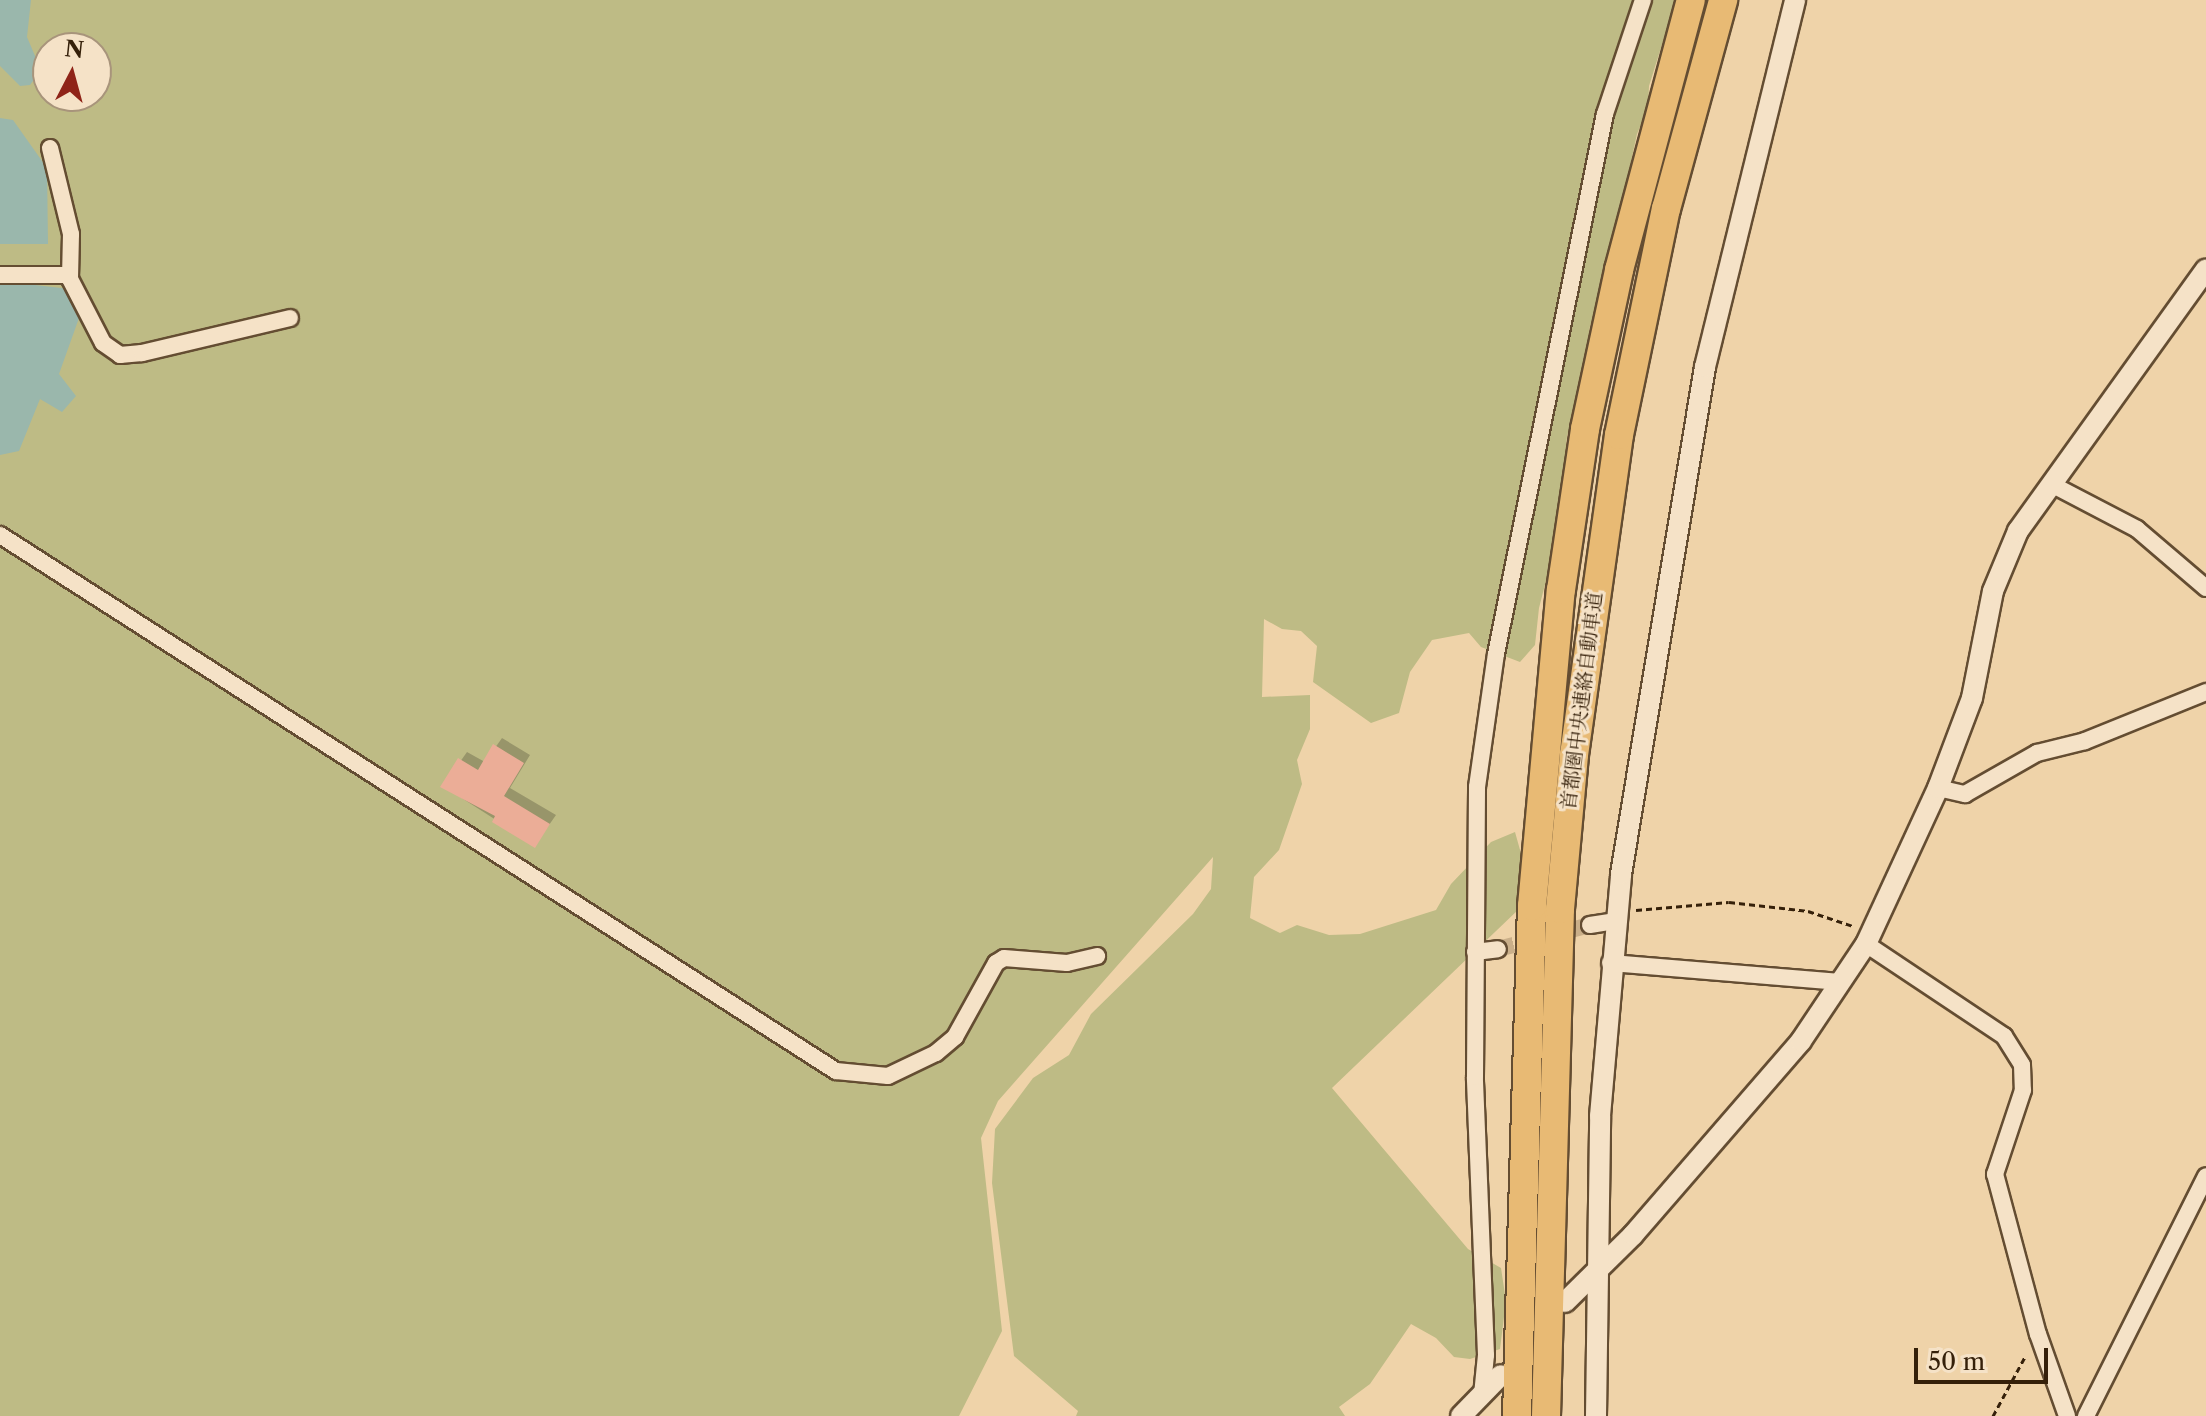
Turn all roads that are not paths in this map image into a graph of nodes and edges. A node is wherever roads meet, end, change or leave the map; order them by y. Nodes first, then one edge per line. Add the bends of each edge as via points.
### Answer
1 (1643, 0) edge
2 (1691, 0) edge
3 (1723, 0) edge
4 (1795, 0) edge
5 (50, 148) dead end
6 (2206, 269) edge
7 (0, 275) edge
8 (69, 275) junction
9 (290, 318) dead end
10 (2051, 484) junction
11 (0, 535) edge
12 (2206, 588) edge
13 (2206, 692) edge
14 (1938, 788) junction
15 (1615, 917) junction
16 (1590, 925) tunnel mouth
17 (1869, 938) junction
18 (1498, 949) tunnel mouth
19 (1475, 952) junction
20 (1097, 956) dead end
21 (1610, 963) junction
22 (1841, 982) junction
23 (2206, 1176) edge
24 (1599, 1268) junction
25 (1565, 1302) dead end
26 (1501, 1375) dead end
27 (1482, 1395) junction
28 (1461, 1416) edge
29 (1517, 1416) edge
30 (1546, 1416) edge
31 (1596, 1416) edge
32 (2067, 1416) edge
33 (2086, 1416) edge

1 - 19 street via 1605,114 1496,654 1477,787
2 - 29 highway, 首都圏中央連絡自動車道 via 1619,270 1585,429 1561,590 1532,906
3 - 30 highway, 首都圏中央連絡自動車道 via 1666,209 1619,435 1574,755 1555,1033
4 - 15 street via 1705,367
5 - 8 street via 71,234 74,261
6 - 10 street
7 - 8 street
8 - 9 street via 103,343 120,355 193,344
10 - 12 street via 2137,529
10 - 14 street via 2004,560 1972,698
11 - 20 street via 836,1071 888,1076 936,1053 955,1037 996,963 1004,958 1067,963
13 - 14 street via 2085,741 2037,753 1965,794
14 - 17 street
15 - 16 street
15 - 21 street
17 - 22 street
17 - 32 street via 2004,1036 2022,1065 2023,1090 1995,1174 2038,1334
18 - 19 street
19 - 27 street via 1486,1355
21 - 22 street
21 - 24 street via 1600,1116
22 - 24 street via 1801,1041
23 - 33 street
24 - 25 street
24 - 31 street
26 - 27 street
27 - 28 street

